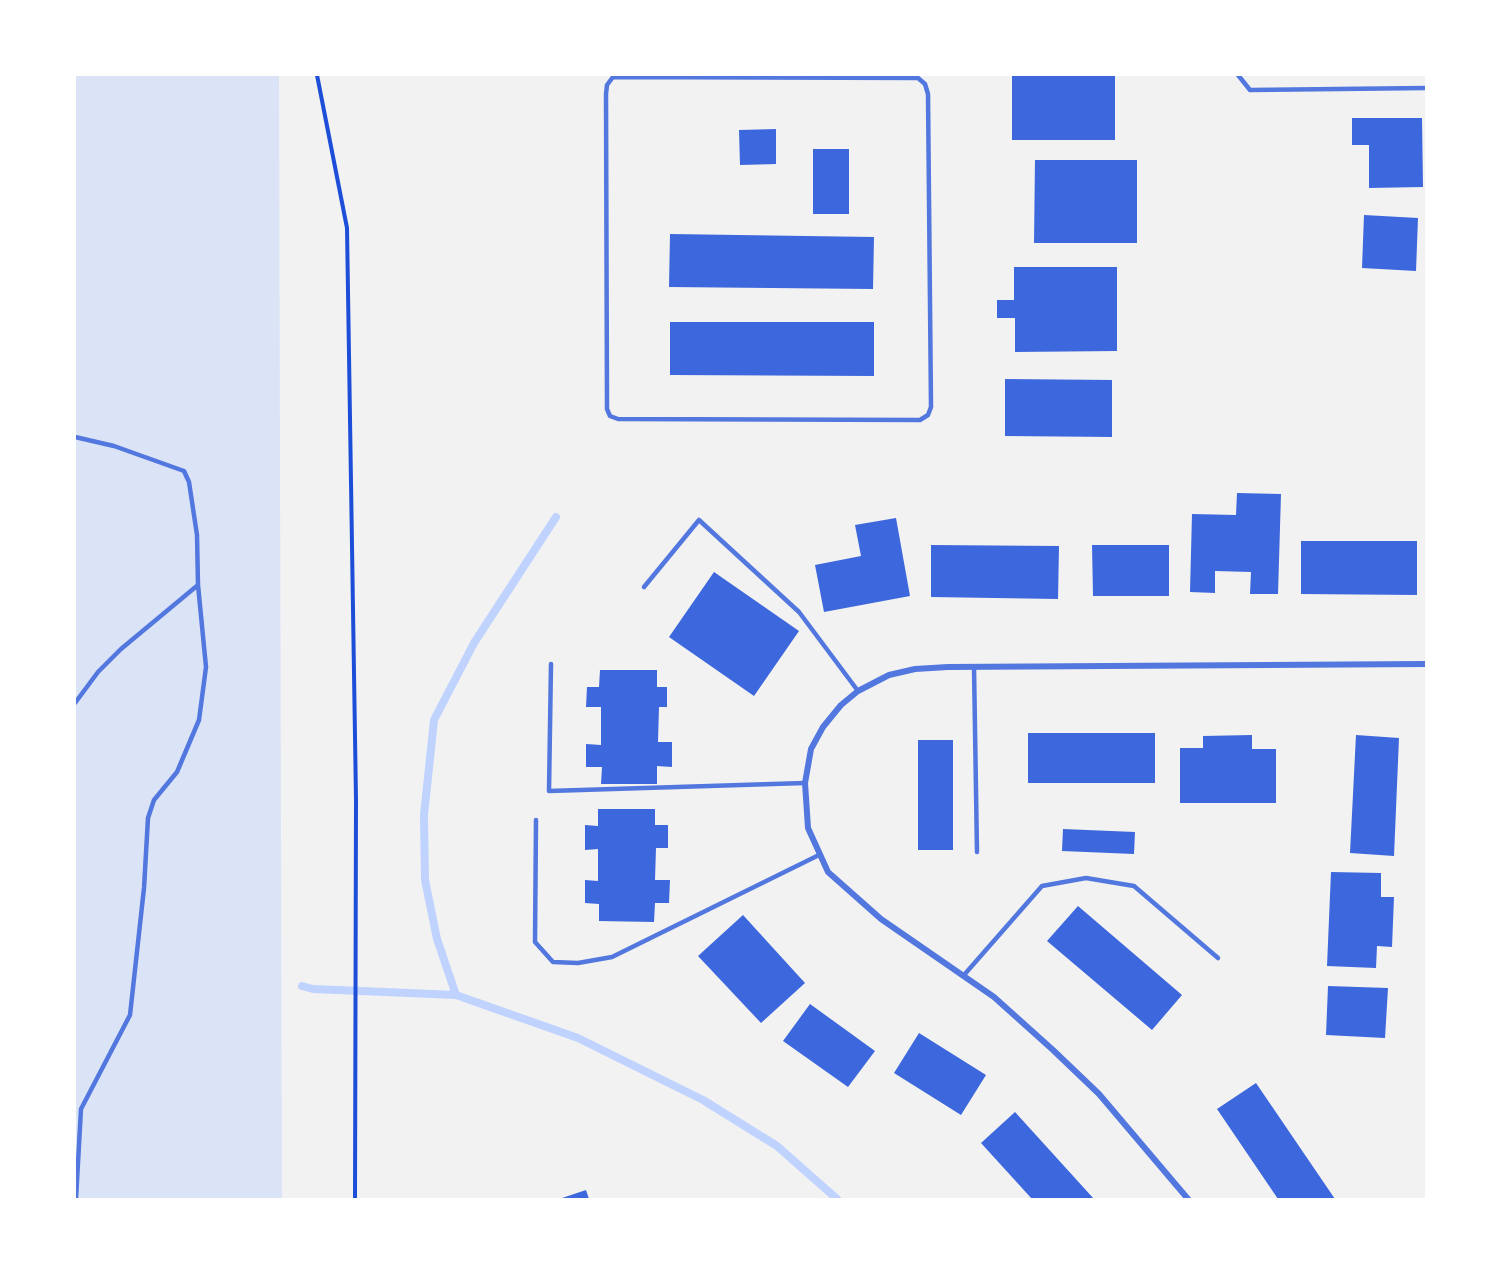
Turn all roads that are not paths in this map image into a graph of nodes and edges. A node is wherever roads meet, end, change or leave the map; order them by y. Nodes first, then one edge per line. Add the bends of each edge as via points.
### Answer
1 (1238, 75) edge
2 (682, 76) edge
3 (1426, 88) edge
4 (75, 437) edge
5 (198, 585) junction
6 (644, 587) dead end
7 (1426, 663) edge
8 (551, 664) dead end
9 (974, 667) junction
10 (858, 691) junction
11 (75, 703) edge
12 (805, 783) junction
13 (536, 820) dead end
14 (977, 852) dead end
15 (819, 855) junction
16 (1218, 958) dead end
17 (964, 975) junction
18 (76, 1199) edge
19 (1188, 1199) edge

1 - 3 lane via 1250,90
2 - 2 lane via 918,78 925,84 931,407 928,415 920,420 610,416 607,85 613,77
4 - 5 lane via 114,446 184,471 197,535
5 - 11 lane via 121,649
5 - 18 lane via 206,667 199,720 177,772 154,800 148,818 130,1015 81,1110
6 - 10 lane via 699,520 799,612
7 - 9 street
8 - 12 lane via 549,791
9 - 10 street via 898,673
9 - 14 lane
10 - 12 street via 823,727 811,749
12 - 15 street via 808,828
13 - 15 lane via 535,942 553,962 578,963 612,957
15 - 17 street via 845,890
16 - 17 lane via 1134,886 1086,878 1042,886
17 - 19 street via 994,997 1099,1094

